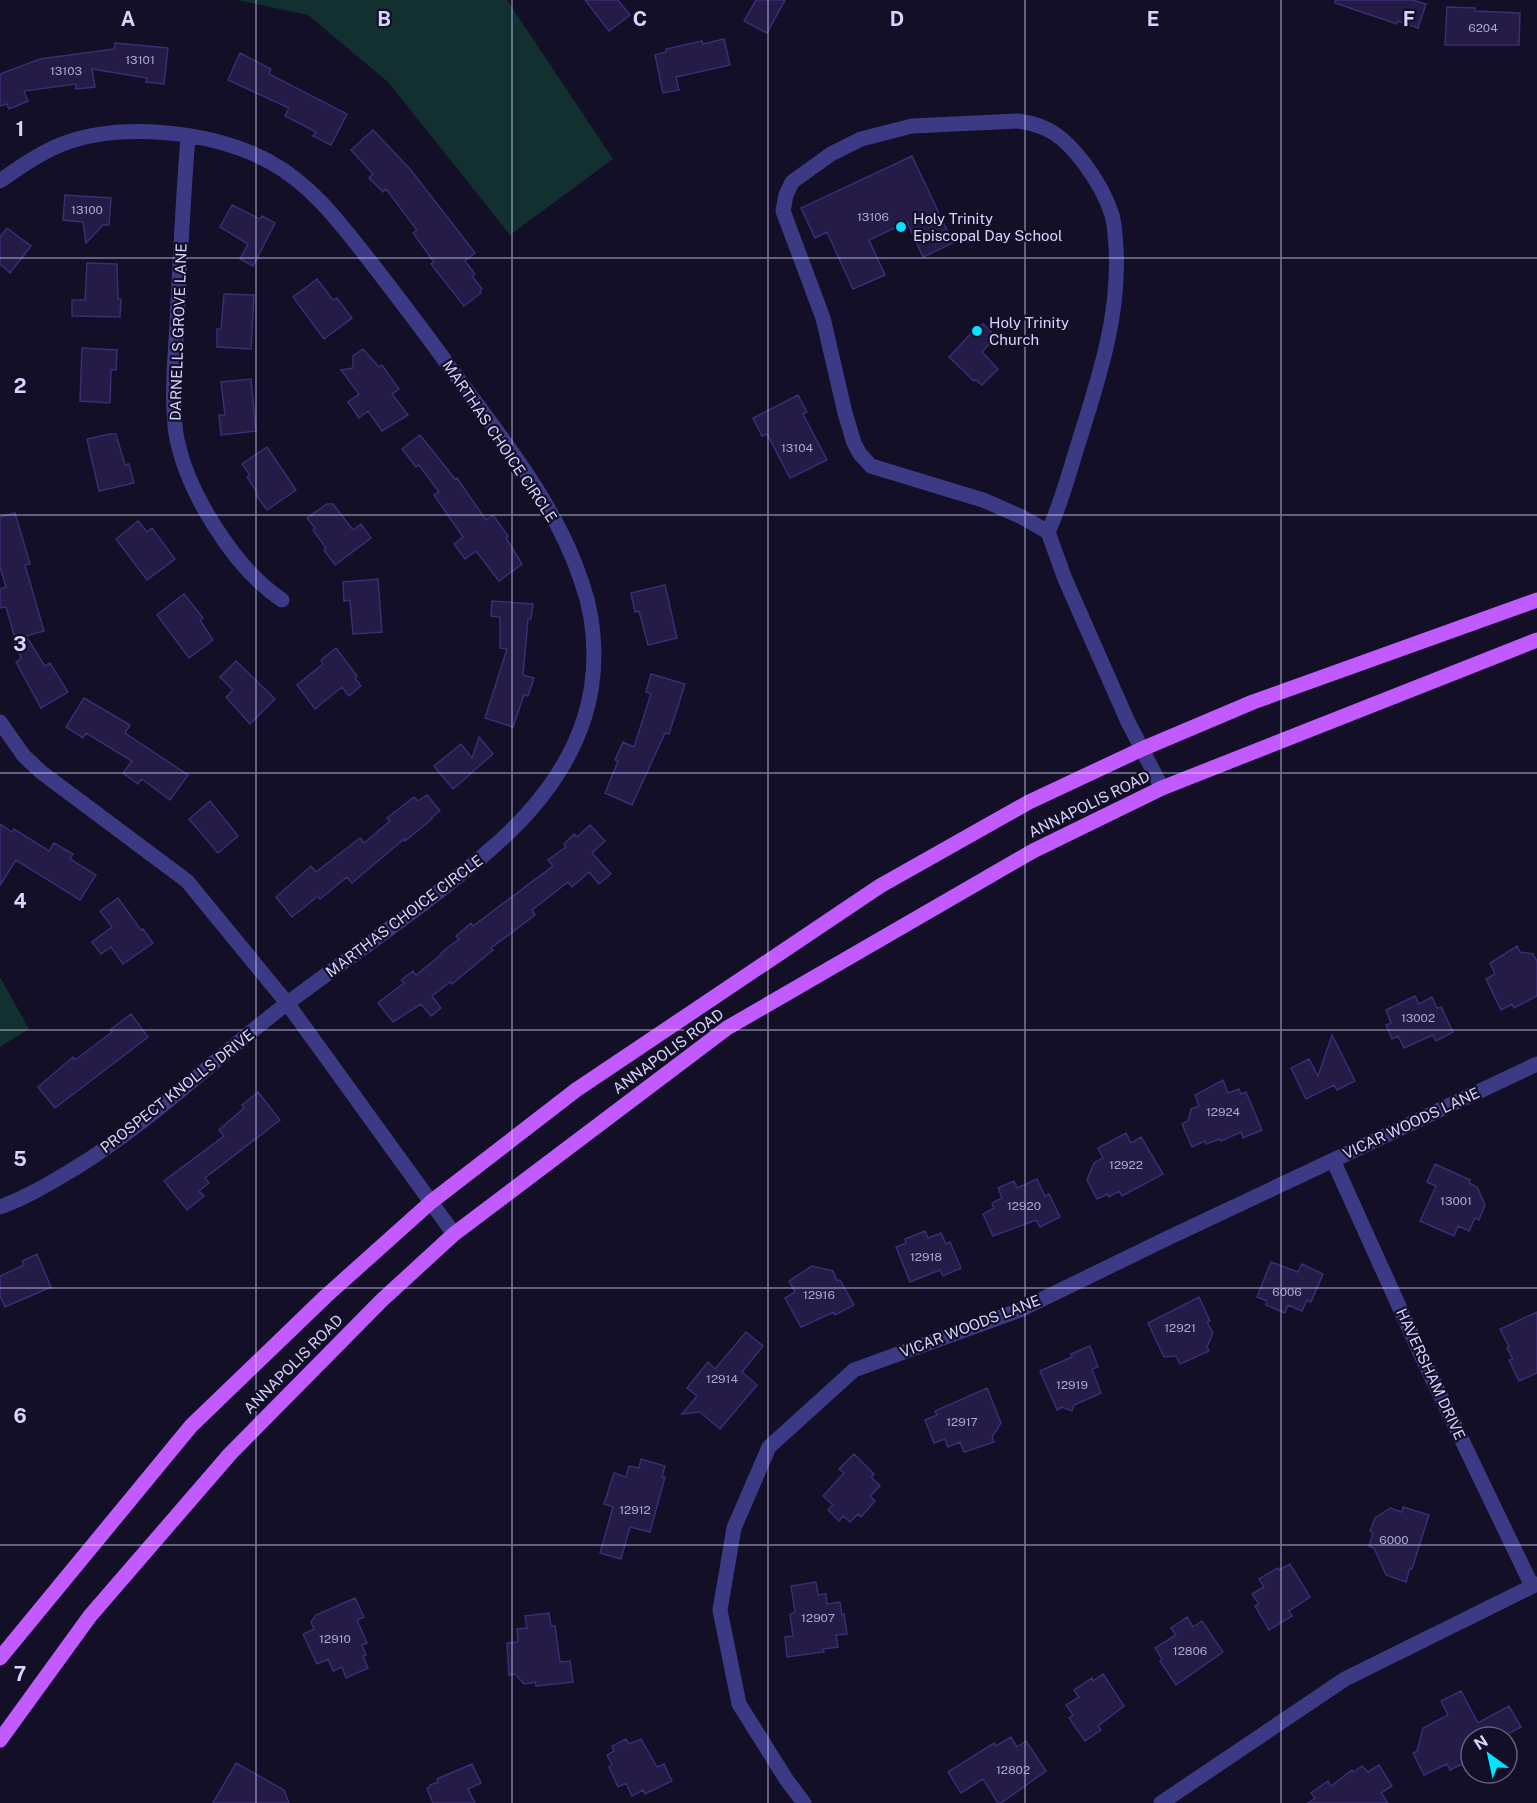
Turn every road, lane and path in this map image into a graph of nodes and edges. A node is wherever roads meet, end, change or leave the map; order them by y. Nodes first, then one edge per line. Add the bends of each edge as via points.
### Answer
1 (188, 137) junction
2 (0, 181) edge
3 (1048, 532) junction
4 (282, 600) dead end
5 (1537, 600) edge
6 (1537, 640) edge
7 (0, 722) edge
8 (1142, 749) junction
9 (1162, 788) junction
10 (287, 1004) junction
11 (1537, 1064) edge
12 (1333, 1160) junction
13 (431, 1202) junction
14 (0, 1206) edge
15 (454, 1234) junction
16 (1534, 1585) edge
17 (0, 1658) edge
18 (0, 1740) edge
19 (804, 1803) edge
20 (1161, 1803) edge

1 - 2 street, MARTHAS CHOICE CIRCLE via 143,132 79,139 42,154
1 - 4 street, DARNELLS GROVE LANE via 175,363 177,435 197,492 227,544 250,574
1 - 10 street, MARTHAS CHOICE CIRCLE via 250,152 271,162 294,177 340,222 539,493 569,546 590,610 594,669 585,718 560,772 531,812 409,915
3 - 3 street via 1058,511 1109,340 1117,261 1112,215 1099,183 1051,130 1018,121 912,126 861,139 831,154 792,182 783,211 823,318 854,443 871,466 983,500
3 - 8 street via 1065,579
5 - 8 main road, ANNAPOLIS ROAD via 1253,702
6 - 9 main road, ANNAPOLIS ROAD
7 - 10 street via 24,756 41,772 187,880
8 - 9 street
8 - 13 main road, ANNAPOLIS ROAD via 1029,802 880,886 576,1090
9 - 15 main road, ANNAPOLIS ROAD via 1032,851 727,1028
10 - 13 street
10 - 14 street, PROSPECT KNOLLS DRIVE via 134,1129 36,1192
11 - 12 street, VICAR WOODS LANE
12 - 16 street, HAVERSHAM DRIVE via 1421,1355
12 - 19 street, VICAR WOODS LANE via 1020,1310 854,1370 769,1447 734,1528 720,1610 739,1704
13 - 15 street
13 - 17 main road, ANNAPOLIS ROAD via 191,1426
15 - 18 main road, ANNAPOLIS ROAD via 382,1300 230,1454 90,1616
16 - 20 street via 1345,1678

